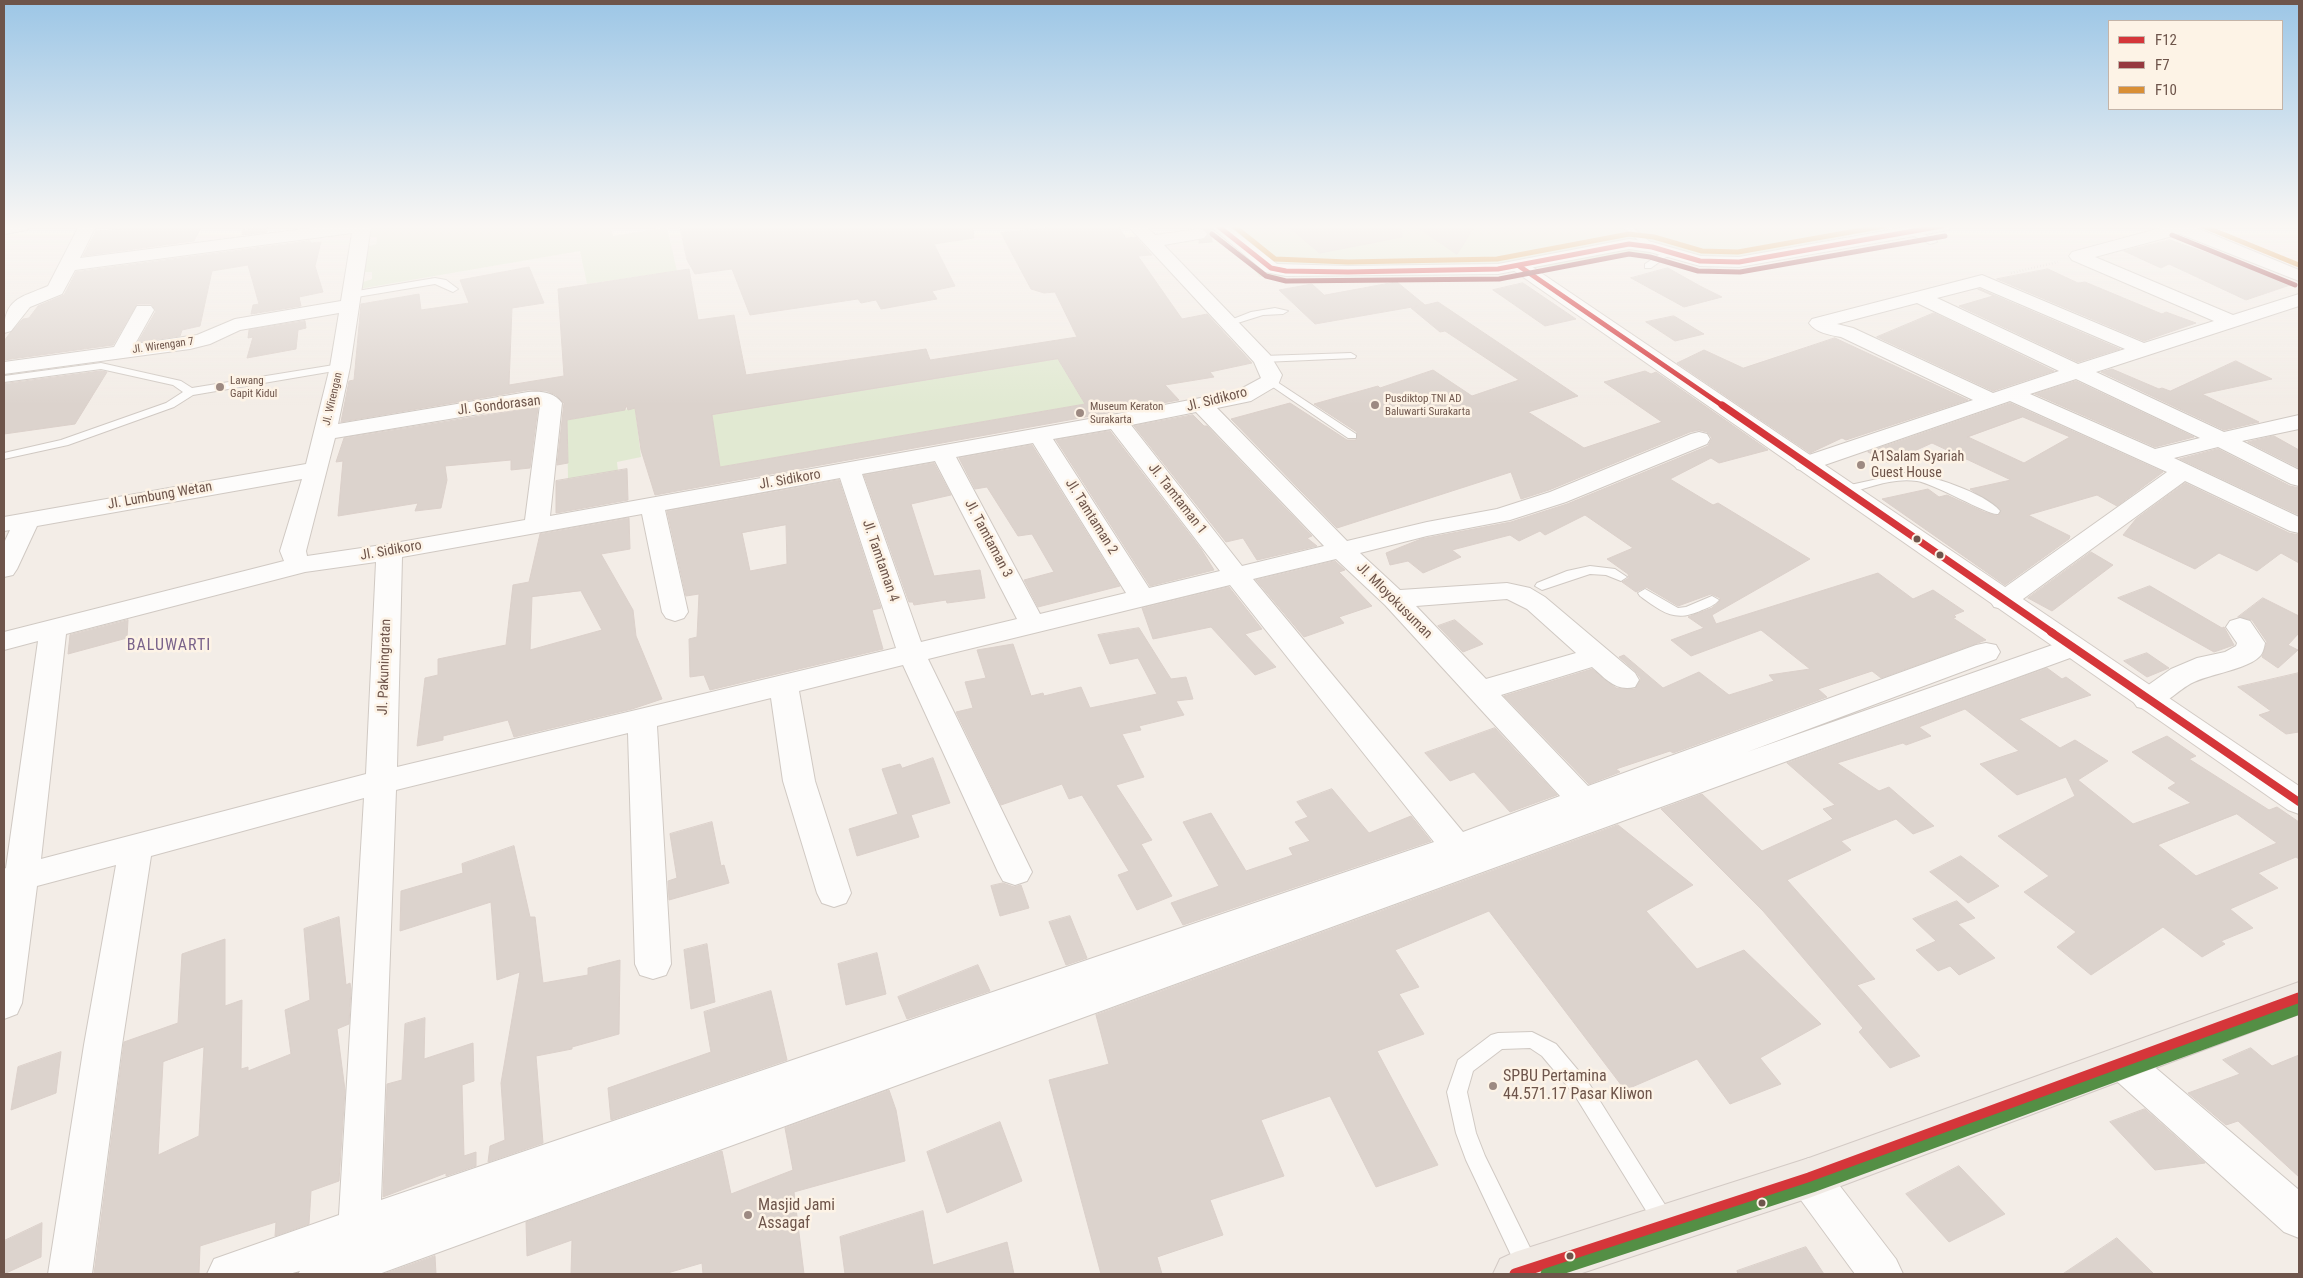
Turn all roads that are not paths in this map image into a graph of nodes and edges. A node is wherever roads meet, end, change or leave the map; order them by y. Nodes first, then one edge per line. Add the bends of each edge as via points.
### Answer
1 (58, 286) edge
2 (352, 286) edge
3 (415, 286) edge
4 (448, 286) edge
5 (1193, 286) edge
6 (1547, 286) edge
7 (1963, 286) edge
8 (1993, 286) edge
9 (2148, 286) edge
10 (453, 289) dead end
11 (1919, 296) junction
12 (2299, 300) edge
13 (350, 301) junction
14 (144, 310) dead end
15 (1283, 311) dead end
16 (2231, 321) junction
17 (1228, 324) junction
18 (4, 327) edge
19 (2143, 350) junction
20 (120, 352) junction
21 (1351, 356) dead end
22 (1263, 359) junction
23 (340, 366) junction
24 (4, 368) edge
25 (2078, 371) junction
26 (4, 379) edge
27 (1271, 381) junction
28 (190, 392) junction
29 (2002, 397) junction
30 (1202, 405) junction
31 (1118, 421) junction
32 (2299, 422) edge
33 (325, 433) junction
34 (1040, 436) junction
35 (1352, 436) dead end
36 (1699, 439) dead end
37 (2220, 439) junction
38 (943, 454) junction
39 (4, 456) edge
40 (2153, 458) junction
41 (1805, 464) junction
42 (316, 469) junction
43 (849, 470) junction
44 (2182, 472) junction
45 (2299, 478) edge
46 (1845, 490) junction
47 (652, 505) junction
48 (1994, 511) dead end
49 (16, 522) edge
50 (536, 524) junction
51 (2299, 526) edge
52 (1343, 551) junction
53 (389, 552) junction
54 (304, 564) junction
55 (4, 569) edge
56 (1237, 576) junction
57 (1621, 576) dead end
58 (1531, 590) junction
59 (1645, 593) dead end
60 (1142, 598) junction
61 (1394, 599) junction
62 (1712, 600) dead end
63 (2004, 601) junction
64 (675, 612) dead end
65 (1032, 624) junction
66 (2240, 627) dead end
67 (53, 629) junction
68 (4, 641) edge
69 (2071, 648) junction
70 (911, 652) junction
71 (1986, 652) dead end
72 (1597, 656) junction
73 (1625, 680) dead end
74 (783, 684) junction
75 (1480, 691) junction
76 (2147, 700) junction
77 (642, 719) junction
78 (380, 782) junction
79 (1583, 801) junction
80 (2299, 802) edge
81 (136, 846) junction
82 (1457, 848) junction
83 (1015, 872) dead end
84 (13, 879) edge
85 (834, 893) dead end
86 (653, 964) dead end
87 (2299, 998) edge
88 (4, 1003) edge
89 (2124, 1064) junction
90 (1809, 1178) junction
91 (2299, 1217) edge
92 (1665, 1224) junction
93 (359, 1229) junction
94 (1522, 1272) edge
95 (70, 1274) edge
96 (229, 1274) edge
97 (320, 1274) edge
98 (1881, 1274) edge

1 - 18 street via 56,290 23,302
2 - 13 street, Jl. Wirengan
3 - 13 lane
4 - 10 lane
5 - 17 street
6 - 41 street
7 - 11 street
8 - 19 street
9 - 16 street
11 - 25 street
11 - 29 street via 1819,323
12 - 16 street
13 - 20 street, Jl. Wirengan 7 via 236,324 198,342
13 - 23 street, Jl. Wirengan
14 - 20 street
15 - 17 lane via 1261,310
16 - 19 street
17 - 22 street
19 - 25 street
20 - 24 street, Jl. Wirengan 7
21 - 22 lane
22 - 27 street via 1272,375
23 - 28 lane
23 - 33 street, Jl. Wirengan
25 - 29 street
25 - 37 street
26 - 28 lane via 101,366 177,383
27 - 30 street, Jl. Sidikoro via 1243,396
27 - 35 lane
28 - 39 lane via 170,405 64,443
29 - 40 street
29 - 41 street
30 - 31 street, Jl. Sidikoro
30 - 52 street, Jl. Mloyokusuman
31 - 34 street, Jl. Sidikoro
31 - 56 street, Jl. Tamtaman 1
32 - 37 street
33 - 42 street, Jl. Wirengan
33 - 50 street, Jl. Gondorasan via 514,401 547,400 551,404
34 - 38 street, Jl. Sidikoro
34 - 60 street, Jl. Tamtaman 2
36 - 52 street via 1635,468 1520,509
37 - 40 street
37 - 45 street
38 - 43 street, Jl. Sidikoro
38 - 65 street, Jl. Tamtaman 3
40 - 44 street
41 - 46 street
42 - 49 street, Jl. Lumbung Wetan
42 - 54 street, Jl. Wirengan via 293,551 296,560
43 - 47 street, Jl. Sidikoro
43 - 70 street, Jl. Tamtaman 4
44 - 51 street
44 - 63 street
46 - 48 lane via 1905,476 1974,499
46 - 63 street
47 - 50 street, Jl. Sidikoro
47 - 64 street
49 - 55 street
50 - 53 street, Jl. Sidikoro
52 - 56 street
52 - 61 street, Jl. Mloyokusuman
53 - 54 street, Jl. Sidikoro
53 - 78 street, Jl. Pakuningratan
54 - 67 street, Jl. Sidikoro
56 - 60 street
56 - 82 street, Jl. Tamtaman 1
57 - 58 lane via 1608,570 1587,569
58 - 61 street
58 - 72 street via 1536,603
59 - 62 lane via 1680,614
60 - 65 street
61 - 75 street, Jl. Mloyokusuman
63 - 69 street
65 - 70 street
66 - 76 street via 2251,643 2249,651 2232,660 2207,664 2181,676
67 - 68 street, Jl. Sidikoro
67 - 84 street
69 - 76 street
69 - 97 street
70 - 74 street
70 - 83 street, Jl. Tamtaman 4
71 - 79 street
72 - 73 street
72 - 75 street
74 - 77 street
74 - 85 street via 799,780
75 - 79 street, Jl. Mloyokusuman
76 - 80 street
77 - 78 street
77 - 86 street
78 - 81 street
78 - 93 street, Jl. Pakuningratan
79 - 82 street
81 - 84 street
81 - 95 street via 102,1045
82 - 93 street
84 - 88 street
87 - 89 main road
89 - 90 main road
89 - 91 street
90 - 92 main road
90 - 98 street
92 - 94 main road
92 - 94 lane via 1581,1088 1549,1050 1532,1040 1498,1041 1464,1066 1457,1092 1466,1133
93 - 96 street

